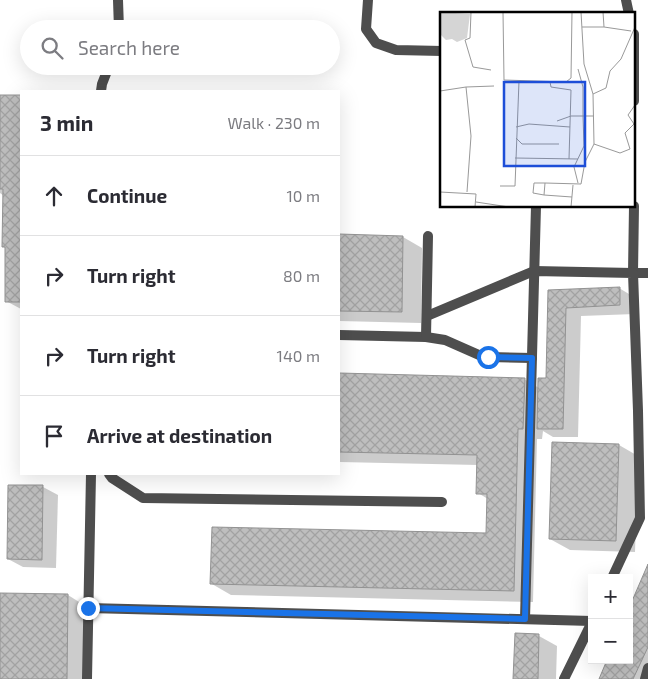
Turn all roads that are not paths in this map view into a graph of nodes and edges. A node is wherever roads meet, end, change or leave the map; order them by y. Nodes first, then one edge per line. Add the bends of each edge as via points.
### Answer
1 (118, 0) edge
2 (368, 0) edge
3 (119, 20) edge
4 (440, 51) edge
5 (106, 75) edge
6 (101, 90) edge
7 (536, 208) edge
8 (634, 208) edge
9 (428, 236) dead end
10 (534, 271) junction
11 (633, 273) junction
12 (648, 273) edge
13 (427, 316) junction
14 (340, 336) edge
15 (426, 336) junction
16 (532, 358) junction
17 (643, 411) edge
18 (91, 475) edge
19 (110, 475) edge
20 (442, 502) dead end
21 (614, 574) edge
22 (88, 608) junction
23 (525, 619) junction
24 (588, 622) edge
25 (588, 630) edge
26 (648, 668) edge
27 (87, 679) edge
28 (564, 679) edge
29 (645, 679) edge

1 - 3 lane
2 - 4 lane via 366,29 376,43 396,50
5 - 6 lane
7 - 10 lane
8 - 11 lane
9 - 13 lane
10 - 11 lane
10 - 13 lane
10 - 16 lane
11 - 12 lane
11 - 17 lane
13 - 15 lane
14 - 15 lane
15 - 16 lane via 480,355
16 - 23 lane
17 - 21 lane via 640,518
18 - 22 lane
19 - 20 lane via 143,498
22 - 23 lane
22 - 27 lane
23 - 24 lane
25 - 28 lane
26 - 29 lane

